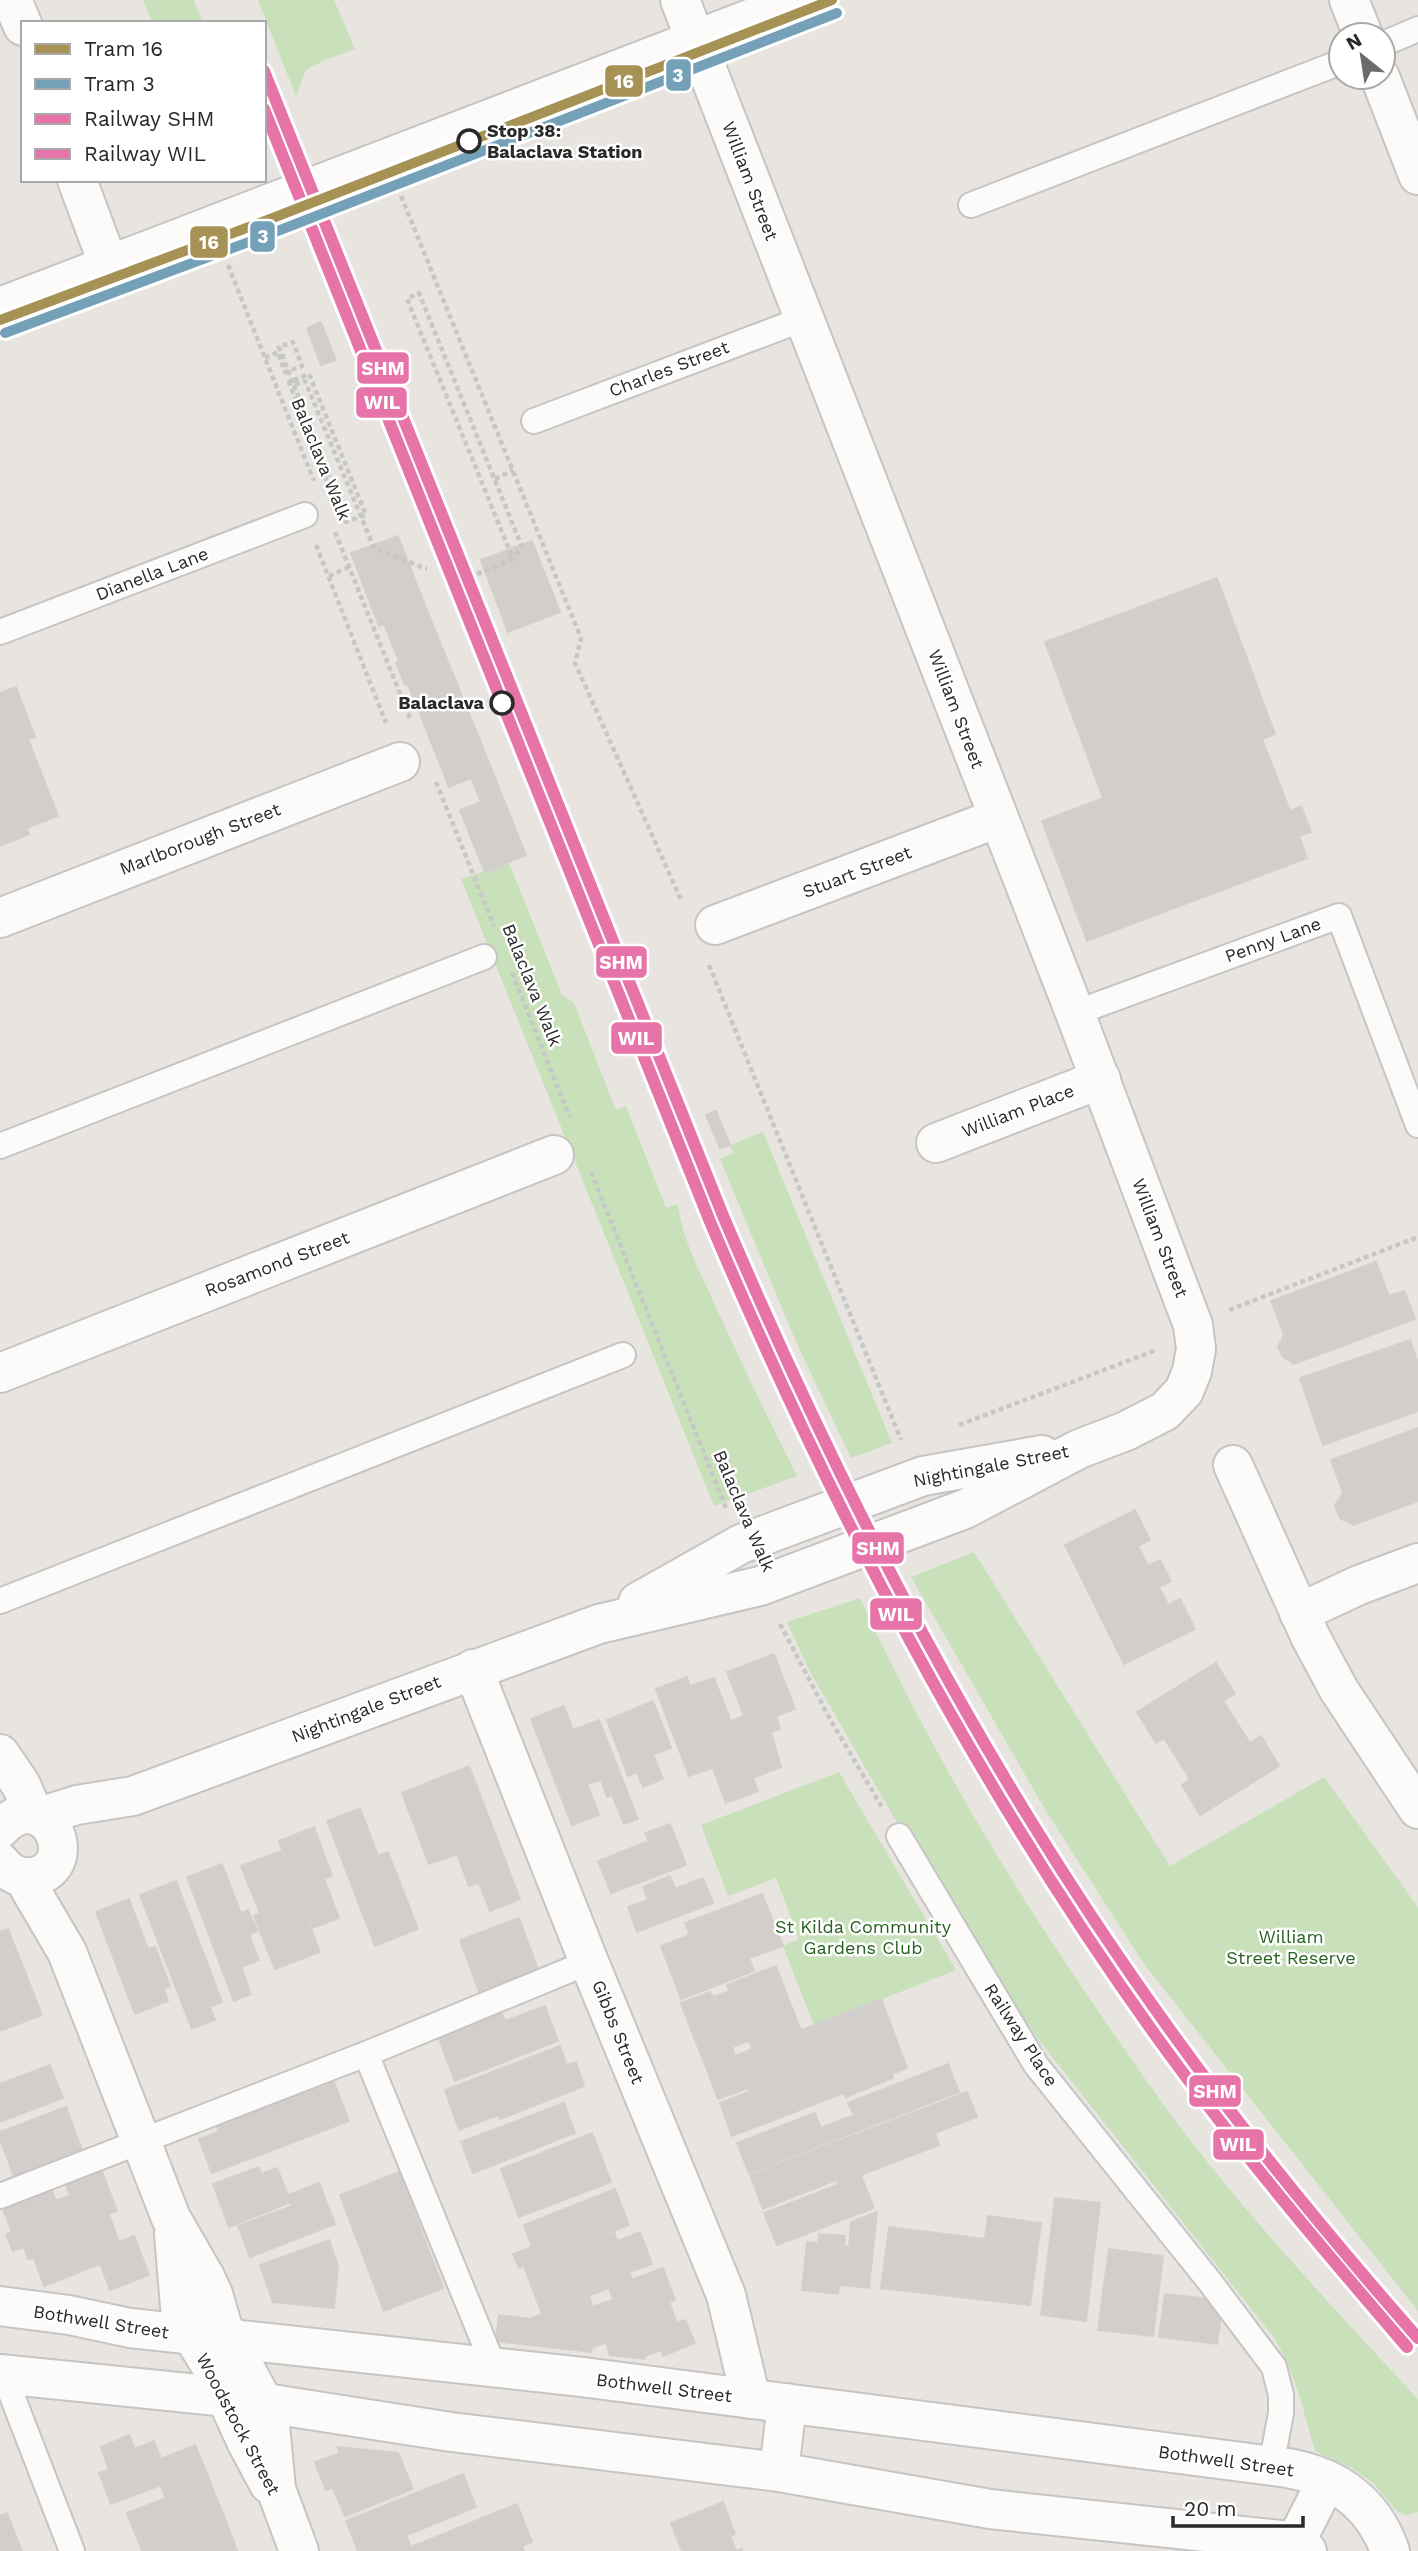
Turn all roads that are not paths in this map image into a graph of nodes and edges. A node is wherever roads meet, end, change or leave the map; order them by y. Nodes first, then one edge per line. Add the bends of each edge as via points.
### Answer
1 (12, 0) edge
2 (680, 0) edge
3 (799, 0) edge
4 (1349, 0) edge
5 (21, 21) edge
6 (1357, 21) edge
7 (1418, 29) edge
8 (1397, 38) edge
9 (696, 40) junction
10 (1327, 67) edge
11 (1385, 91) edge
12 (1418, 175) edge
13 (78, 182) edge
14 (971, 205) dead end
15 (109, 267) junction
16 (0, 307) edge
17 (803, 319) junction
18 (534, 421) dead end
19 (305, 515) road end
20 (0, 632) edge
21 (409, 749) road end
22 (998, 818) junction
23 (0, 918) edge
24 (702, 930) road end
25 (491, 948) road end
26 (1075, 1013) junction
27 (1101, 1079) junction
28 (1418, 1125) edge
29 (936, 1143) dead end
30 (0, 1146) edge
31 (572, 1148) road end
32 (623, 1355) dead end
33 (0, 1373) edge
34 (1188, 1382) joint
35 (1079, 1449) junction
36 (1233, 1465) dead end
37 (1418, 1563) edge
38 (0, 1601) edge
39 (1299, 1614) junction
40 (599, 1623) junction
41 (473, 1669) junction
42 (0, 1754) edge
43 (133, 1796) junction
44 (1418, 1809) edge
45 (24, 1820) edge
46 (899, 1836) road end
47 (24, 1869) edge
48 (589, 1962) junction
49 (366, 2054) junction
50 (139, 2141) junction
51 (0, 2196) edge
52 (171, 2218) junction
53 (0, 2306) edge
54 (190, 2336) junction
55 (229, 2341) junction
56 (494, 2367) junction
57 (2, 2374) edge
58 (245, 2400) junction
59 (769, 2401) junction
60 (1270, 2466) junction
61 (779, 2472) junction
62 (1327, 2480) junction
63 (1301, 2547) edge
64 (72, 2551) edge
65 (299, 2551) edge
66 (1390, 2551) edge

1 - 5 street
2 - 9 street, William Street
3 - 9 street
4 - 6 street
7 - 8 lane
9 - 15 street
9 - 17 street, William Street
10 - 14 lane
11 - 12 street
13 - 15 street
15 - 16 street
17 - 18 lane, Charles Street
17 - 22 street, William Street
19 - 20 lane, Dianella Lane
21 - 23 street, Marlborough Street
22 - 24 street, Stuart Street
22 - 26 street, William Street
25 - 30 lane
26 - 27 street, William Street
26 - 28 lane, Penny Lane via 1339,916
27 - 29 street, William Place
27 - 34 street, William Street via 1193,1325 1196,1349
31 - 33 street, Rosamond Street
32 - 38 lane
34 - 35 street, Nightingale Street via 1157,1417
35 - 40 street, Nightingale Street via 965,1509 760,1586
35 - 40 street, Nightingale Street via 923,1476 741,1544
36 - 39 street
37 - 39 street
39 - 44 street via 1339,1690
40 - 41 street, Nightingale Street
41 - 43 street, Nightingale Street
41 - 48 street, Gibbs Street
42 - 45 street via 21,1785
43 - 45 street, Nightingale Street
43 - 47 street, Nightingale Street
45 - 47 street, Woodstock Street via 48,1822 58,1838
46 - 60 lane, Railway Place via 1036,2065 1273,2367 1281,2413
47 - 50 street, Woodstock Street via 67,1952
48 - 49 lane
48 - 59 street, Gibbs Street
49 - 50 lane
49 - 56 lane
50 - 51 lane
50 - 52 street, Woodstock Street
52 - 54 street, Woodstock Street via 182,2315
52 - 55 street, Woodstock Street via 209,2285
53 - 54 street, Bothwell Street
54 - 55 street, Bothwell Street
54 - 58 street, Woodstock Street
55 - 56 street, Bothwell Street
55 - 58 street, Woodstock Street
56 - 59 street, Bothwell Street
57 - 58 street
57 - 64 lane
58 - 61 street via 451,2432
58 - 65 street, Woodstock Street via 270,2425 274,2478
59 - 60 street, Bothwell Street
59 - 61 street
60 - 62 street, Bothwell Street
61 - 63 street via 990,2509 1260,2537
62 - 63 street
62 - 66 street, Bothwell Street via 1369,2511

